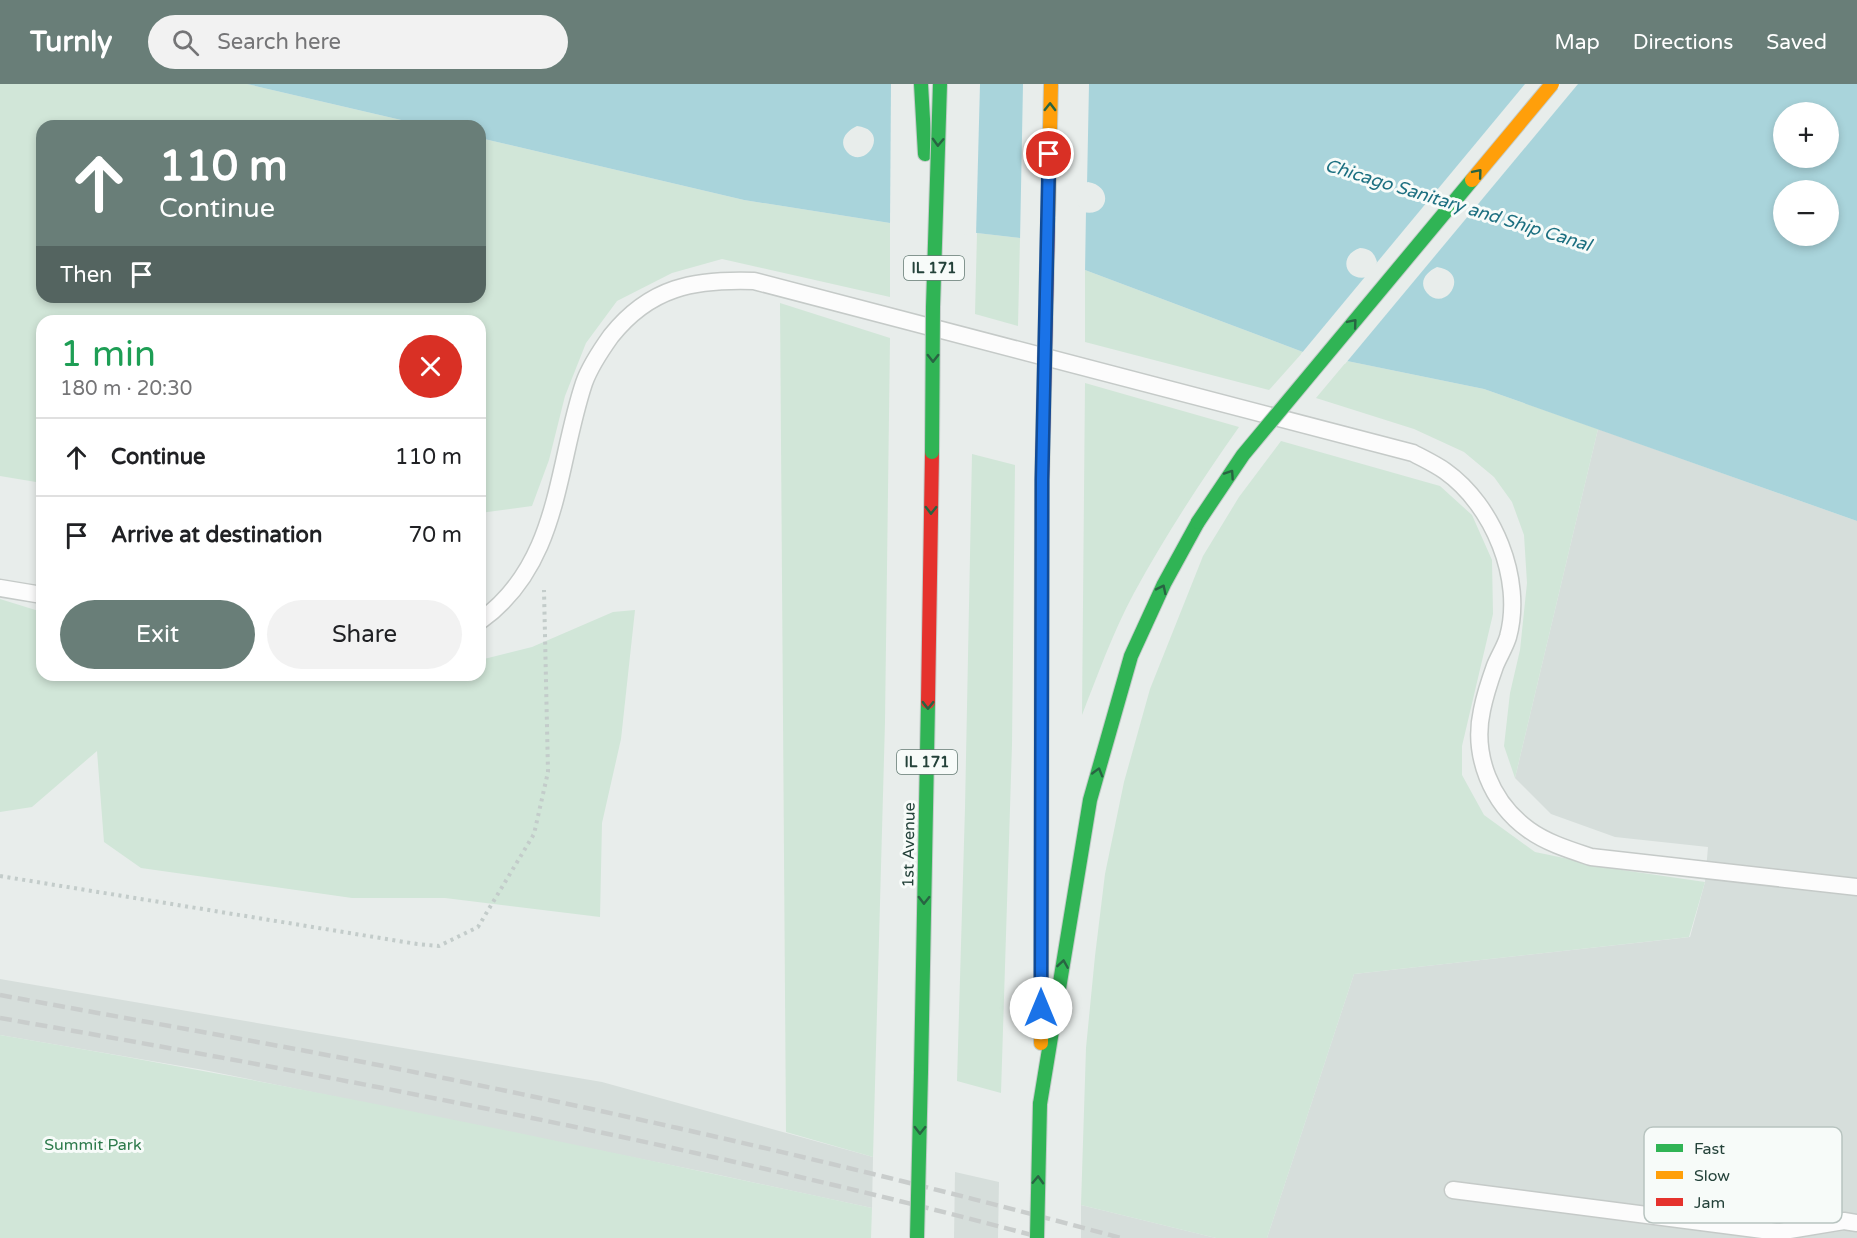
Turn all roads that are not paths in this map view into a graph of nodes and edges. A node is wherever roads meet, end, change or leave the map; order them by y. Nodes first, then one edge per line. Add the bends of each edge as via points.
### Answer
1 (921, 84) edge
2 (940, 84) edge
3 (1051, 84) edge
4 (1552, 84) edge
5 (933, 307) junction
6 (0, 588) edge
7 (36, 594) edge
8 (486, 617) edge
9 (1857, 887) edge
10 (1040, 1104) junction
11 (1453, 1190) dead end
12 (1644, 1215) edge
13 (1842, 1221) edge
14 (1708, 1223) edge
15 (1832, 1223) edge
16 (1857, 1223) edge
17 (917, 1238) edge
18 (1036, 1238) edge

1 - 5 main road, bridge
2 -> 5 main road, IL 171, bridge
10 -> 3 main road, bridge via 1042,480
10 -> 4 main road, bridge via 1090,800 1131,656 1164,584 1198,522 1243,455
5 -> 17 main road, 1st Avenue / IL 171, bridge
6 - 7 lane
8 - 9 lane via 518,584 543,542 584,382 601,349 626,318 652,298 681,286 720,280 754,281 1413,453 1445,471 1476,502 1500,542 1510,576 1508,636 1495,666 1478,736 1482,766 1508,812 1545,839 1591,857
18 -> 10 main road, bridge
11 - 12 lane
13 - 16 lane
14 - 15 lane via 1778,1232

